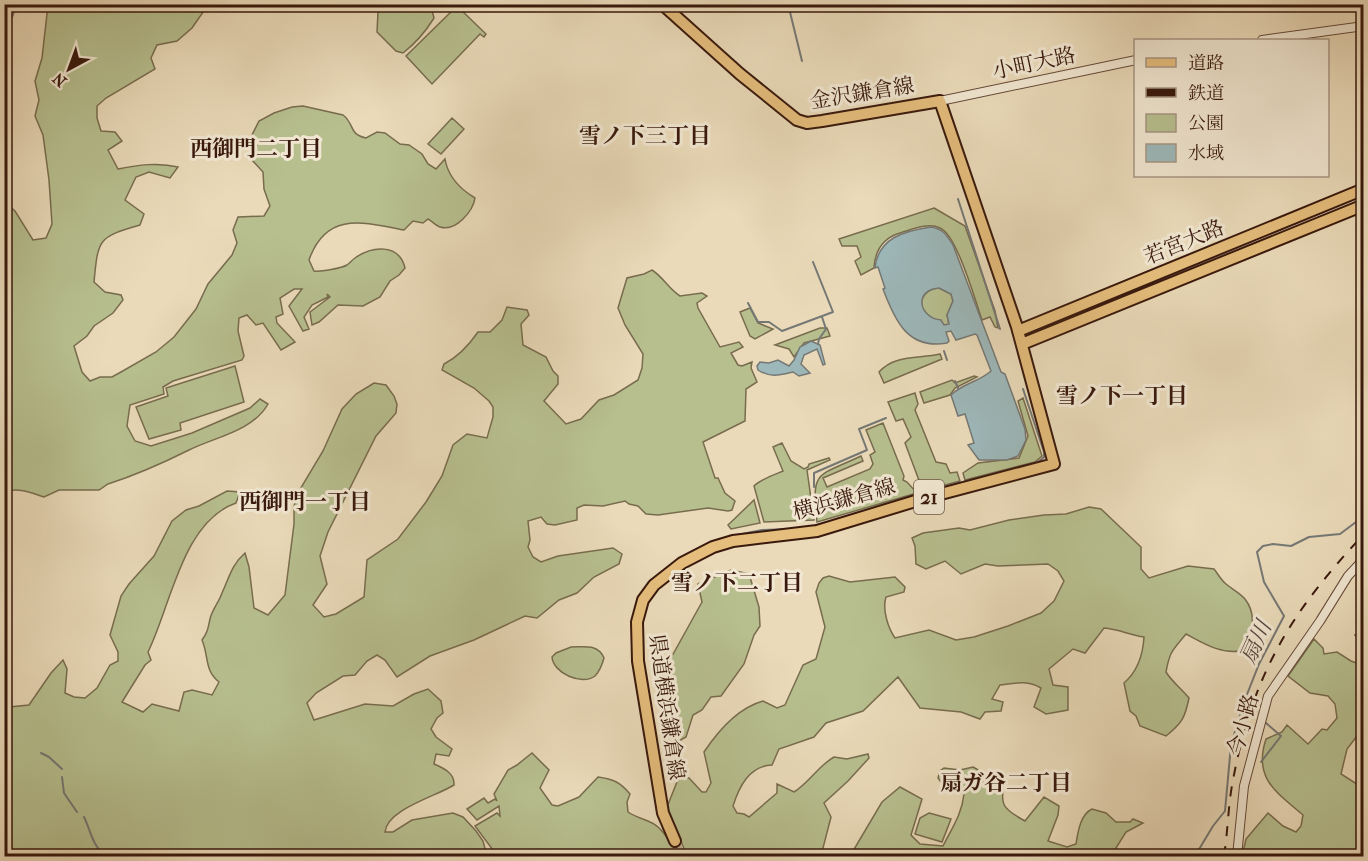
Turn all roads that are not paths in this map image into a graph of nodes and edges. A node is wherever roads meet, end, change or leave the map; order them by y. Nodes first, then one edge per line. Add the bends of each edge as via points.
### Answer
1 (662, 4) edge
2 (1364, 26) edge
3 (1270, 39) edge
4 (1134, 60) edge
5 (940, 101) junction
6 (1364, 189) edge
7 (1364, 205) edge
8 (1018, 331) junction
9 (1022, 344) junction
10 (1364, 559) edge
11 (686, 561) joint
12 (675, 841) tunnel mouth
13 (1238, 856) edge

1 - 5 main road, 金沢鎌倉線 via 797,120 807,123
2 - 3 street
4 - 5 street, 小町大路
5 - 8 main road, 金沢鎌倉線
6 - 8 main road, 若宮大路
7 - 9 main road, 若宮大路
8 - 9 main road, 横浜鎌倉線 / 21
9 - 11 main road, 横浜鎌倉線 / 21 via 1054,464 817,531 733,541
10 - 13 street, 今小路 via 1348,576 1268,696 1244,786
11 - 12 main road, 県道横浜鎌倉線 / 21 via 649,591 639,611 636,634 663,813

